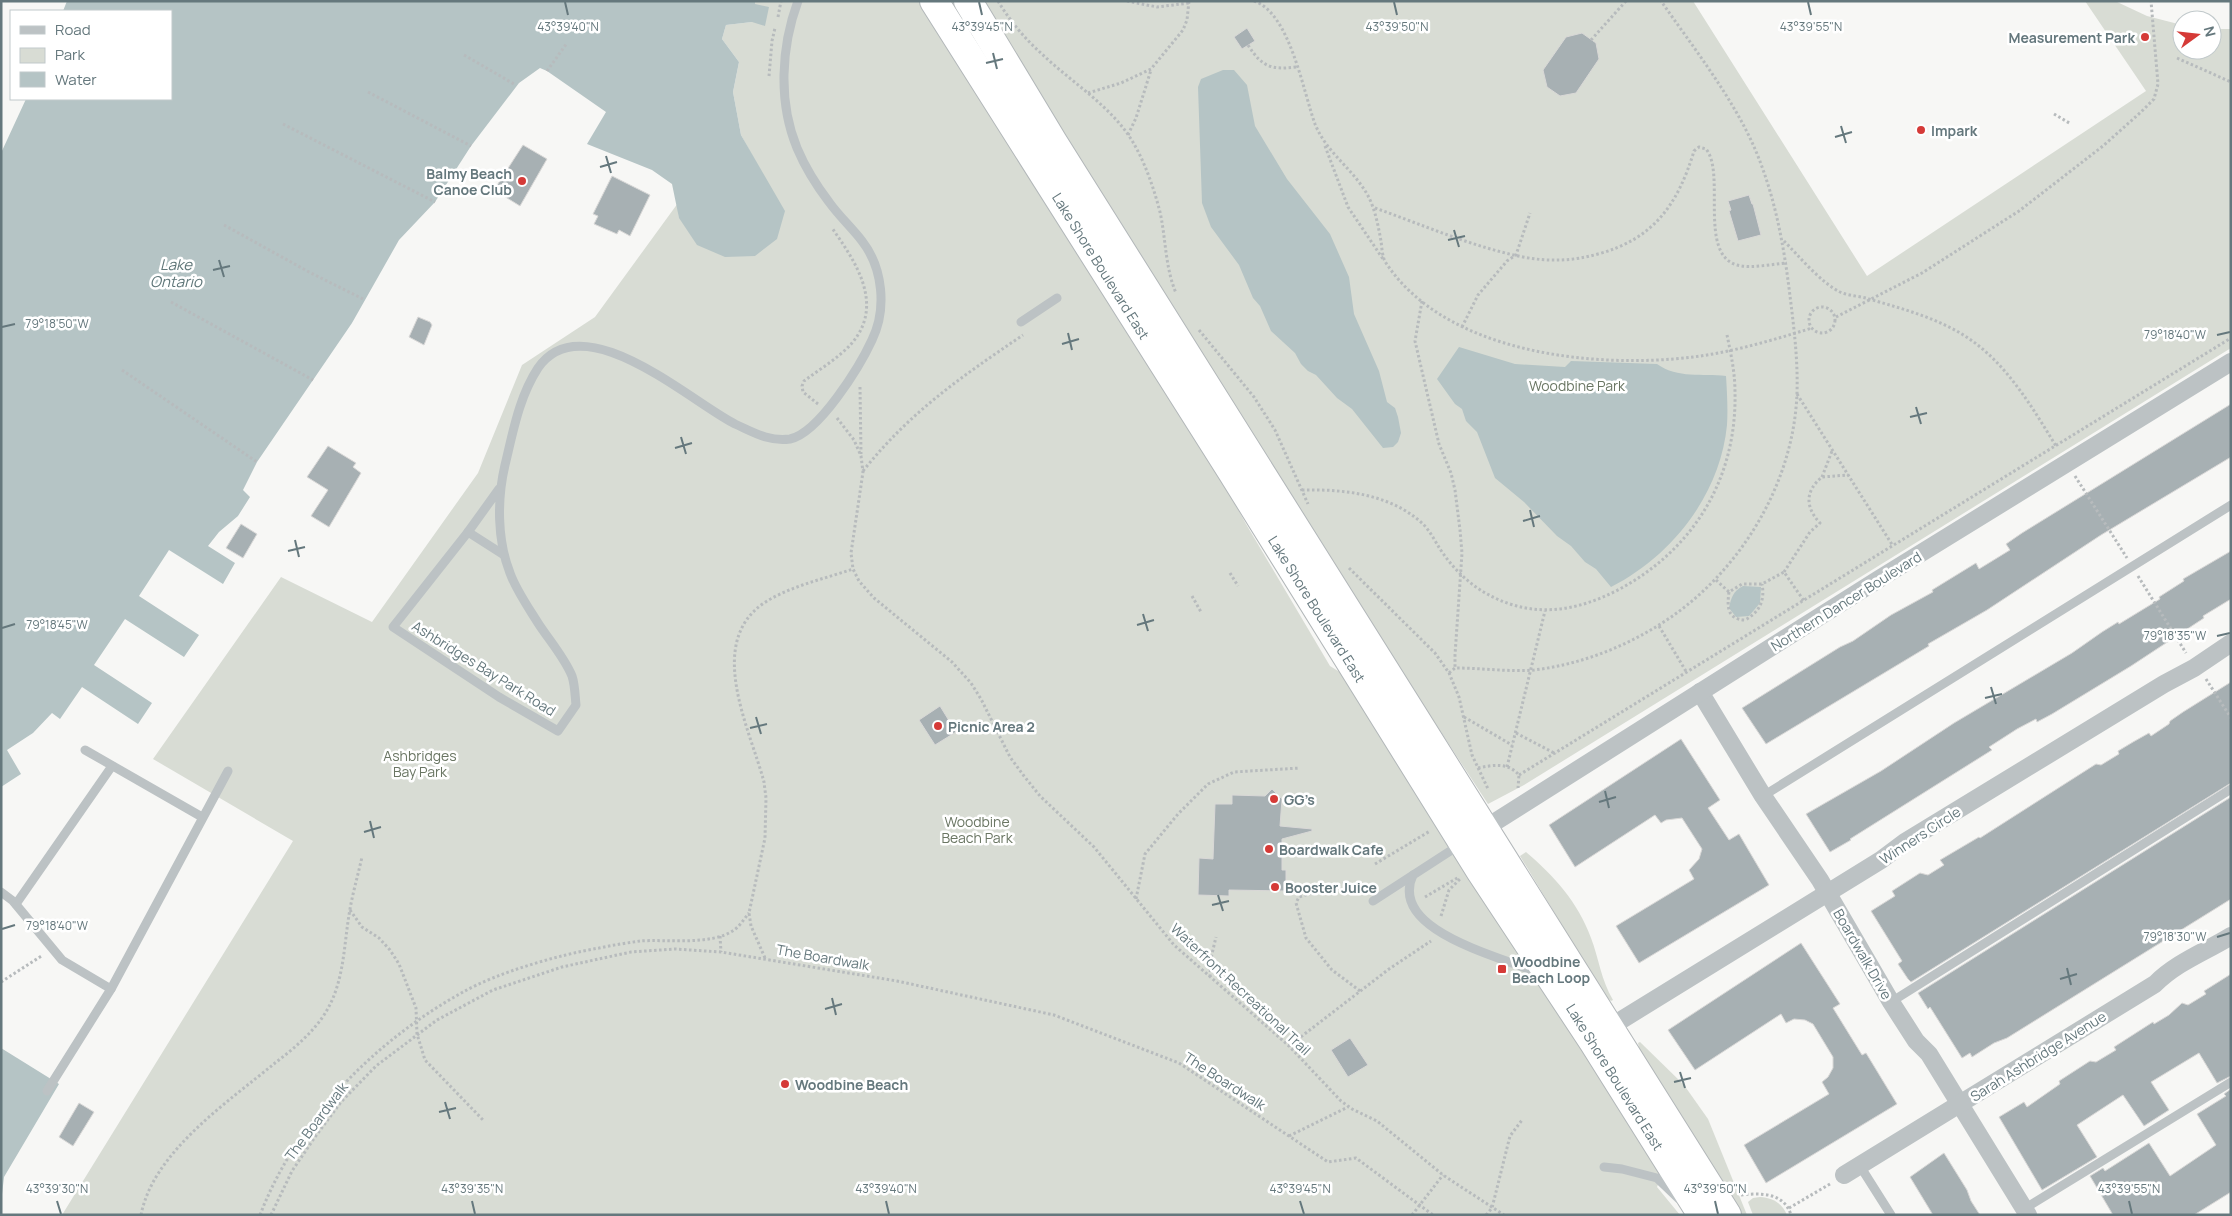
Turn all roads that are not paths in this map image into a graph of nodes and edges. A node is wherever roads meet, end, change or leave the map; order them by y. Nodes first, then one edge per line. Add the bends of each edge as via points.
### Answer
1 (798, 1) edge
2 (934, 1) edge
3 (968, 1) edge
4 (1057, 298) dead end
5 (1021, 322) dead end
6 (2231, 362) edge
7 (499, 488) junction
8 (2231, 505) edge
9 (468, 532) junction
10 (504, 554) junction
11 (2231, 642) edge
12 (1700, 692) junction
13 (85, 750) dead end
14 (112, 766) junction
15 (228, 771) dead end
16 (2231, 789) edge
17 (1763, 796) junction
18 (202, 817) junction
19 (1474, 836) junction
20 (1413, 875) junction
21 (1, 892) edge
22 (1828, 893) junction
23 (1373, 901) dead end
24 (16, 904) junction
25 (2231, 936) edge
26 (1558, 987) junction
27 (111, 989) junction
28 (1892, 1002) junction
29 (1610, 1027) junction
30 (2231, 1082) edge
31 (47, 1090) dead end
32 (1960, 1104) junction
33 (1860, 1166) junction
34 (1604, 1168) dead end
35 (1837, 1180) road end
36 (1734, 1205) edge
37 (2026, 1212) edge
38 (1696, 1215) edge
39 (1702, 1215) edge
40 (1891, 1215) edge

1 - 7 lane, Ashbridges Bay Park Road via 787,36 784,66 788,121 812,178 863,242 878,274 880,317 874,338 857,367 812,428 797,436 780,439 762,437 725,418 662,377 617,353 590,347 560,350 546,358 538,368 519,406
2 - 19 highway, Lake Shore Boulevard East via 1237,480
3 - 19 highway, Lake Shore Boulevard East
4 - 5 lane
6 - 12 street, Northern Dancer Boulevard
7 - 9 lane, Ashbridges Bay Park Road
7 - 10 lane, Ashbridges Bay Park Road
8 - 17 lane
9 - 10 lane
9 - 10 lane, Ashbridges Bay Park Road via 393,627 498,697 558,731 576,705 573,679 511,576
11 - 22 street, Winners Circle via 2194,668 1922,832
12 - 17 street, Boardwalk Drive
12 - 19 street, Northern Dancer Boulevard
13 - 14 lane
14 - 18 lane
14 - 24 lane
15 - 18 lane
16 - 28 lane
17 - 22 street, Boardwalk Drive
18 - 27 lane
19 - 20 lane
19 - 26 highway, Lake Shore Boulevard East
19 - 29 highway, Lake Shore Boulevard East
20 - 23 lane
20 - 26 lane via 1408,885 1412,908 1424,920 1447,936 1538,973
21 - 24 lane
22 - 28 street, Boardwalk Drive
22 - 29 street, Winners Circle
24 - 27 lane via 69,966
25 - 32 street, Sarah Ashbridge Avenue via 2168,971 2155,984
26 - 39 highway, Lake Shore Boulevard East
27 - 31 lane
28 - 32 street, Boardwalk Drive
29 - 36 highway, Lake Shore Boulevard East
30 - 37 lane
32 - 33 street, Sarah Ashbridge Avenue
32 - 37 street, Boardwalk Drive
33 - 35 street, Sarah Ashbridge Avenue
33 - 40 lane
34 - 38 lane via 1622,1168 1657,1178

